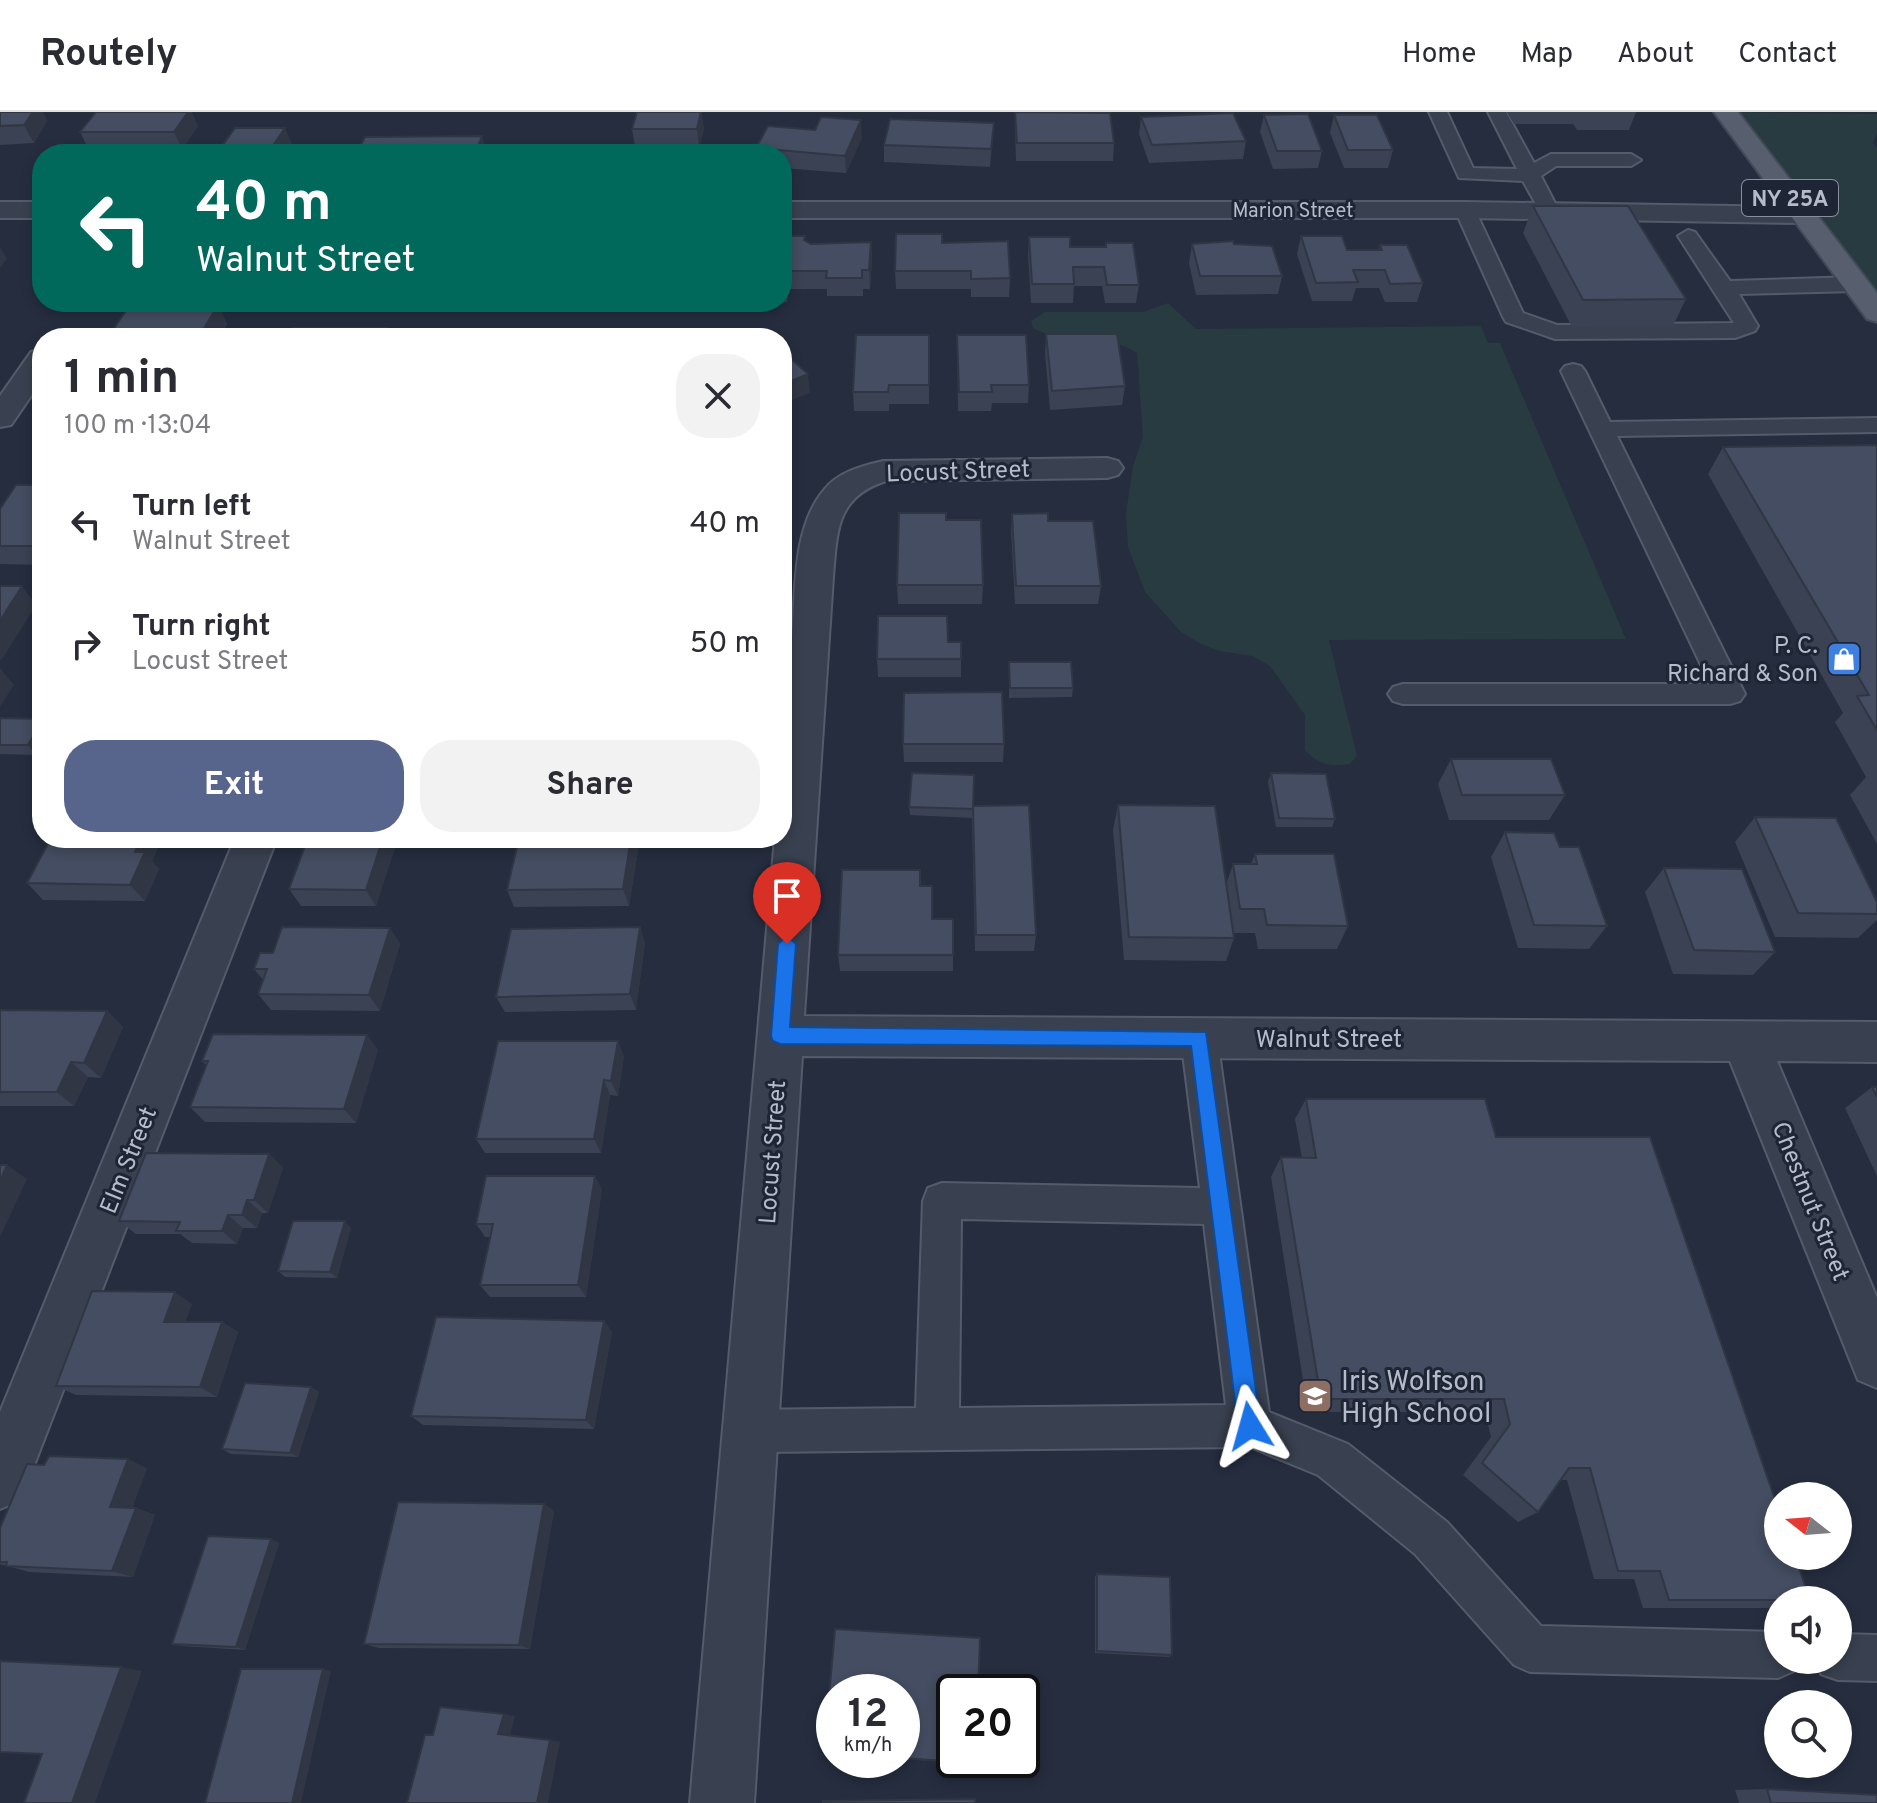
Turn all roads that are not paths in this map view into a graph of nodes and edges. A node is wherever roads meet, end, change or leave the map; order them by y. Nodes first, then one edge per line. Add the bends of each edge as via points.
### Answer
1 (1438, 112) edge
2 (1497, 112) edge
3 (1726, 112) edge
4 (1631, 160) dead end
5 (1530, 175) junction
6 (0, 210) edge
7 (32, 210) edge
8 (792, 210) edge
9 (1465, 210) junction
10 (1549, 211) junction
11 (1803, 215) junction
12 (1688, 236) dead end
13 (1710, 267) junction
14 (1848, 274) junction
15 (1724, 288) junction
16 (1877, 313) edge
17 (1573, 371) dead end
18 (32, 372) edge
19 (0, 418) edge
20 (1877, 425) edge
21 (1602, 429) junction
22 (1107, 468) dead end
23 (1403, 694) dead end
24 (252, 848) edge
25 (780, 1036) junction
26 (1199, 1038) junction
27 (1745, 1041) junction
28 (1877, 1042) edge
29 (1220, 1206) junction
30 (1877, 1361) edge
31 (1250, 1426) junction
32 (937, 1429) junction
33 (750, 1431) junction
34 (0, 1481) edge
35 (1764, 1655) edge
36 (1852, 1657) edge
37 (1877, 1658) edge
38 (722, 1803) edge

1 - 5 lane via 1466,174
2 - 5 lane
3 - 11 main road, NY 25A
4 - 5 lane via 1551,160
5 - 10 lane
6 - 7 street
8 - 9 street, Marion Street
9 - 10 street, Marion Street
9 - 15 lane via 1514,317 1555,332 1735,331 1747,326
10 - 11 street, Marion Street
11 - 14 main road, NY 25A
12 - 13 lane
13 - 14 lane
13 - 15 lane
14 - 15 lane
14 - 16 main road, NY 25A
17 - 21 lane
18 - 19 street
20 - 21 lane
21 - 23 lane via 1730,694
22 - 25 street, Locust Street via 883,471 849,482 828,505 815,577
24 - 34 street, Elm Street
25 - 26 street, Walnut Street
25 - 33 street, Locust Street
26 - 27 street, Walnut Street
26 - 29 lane
27 - 28 street, Walnut Street
27 - 30 street, Chestnut Street
29 - 31 lane
29 - 32 lane via 942,1201
31 - 32 lane
31 - 35 lane via 1333,1459 1431,1538 1530,1649
32 - 33 lane
33 - 38 street, Locust Street
36 - 37 lane

